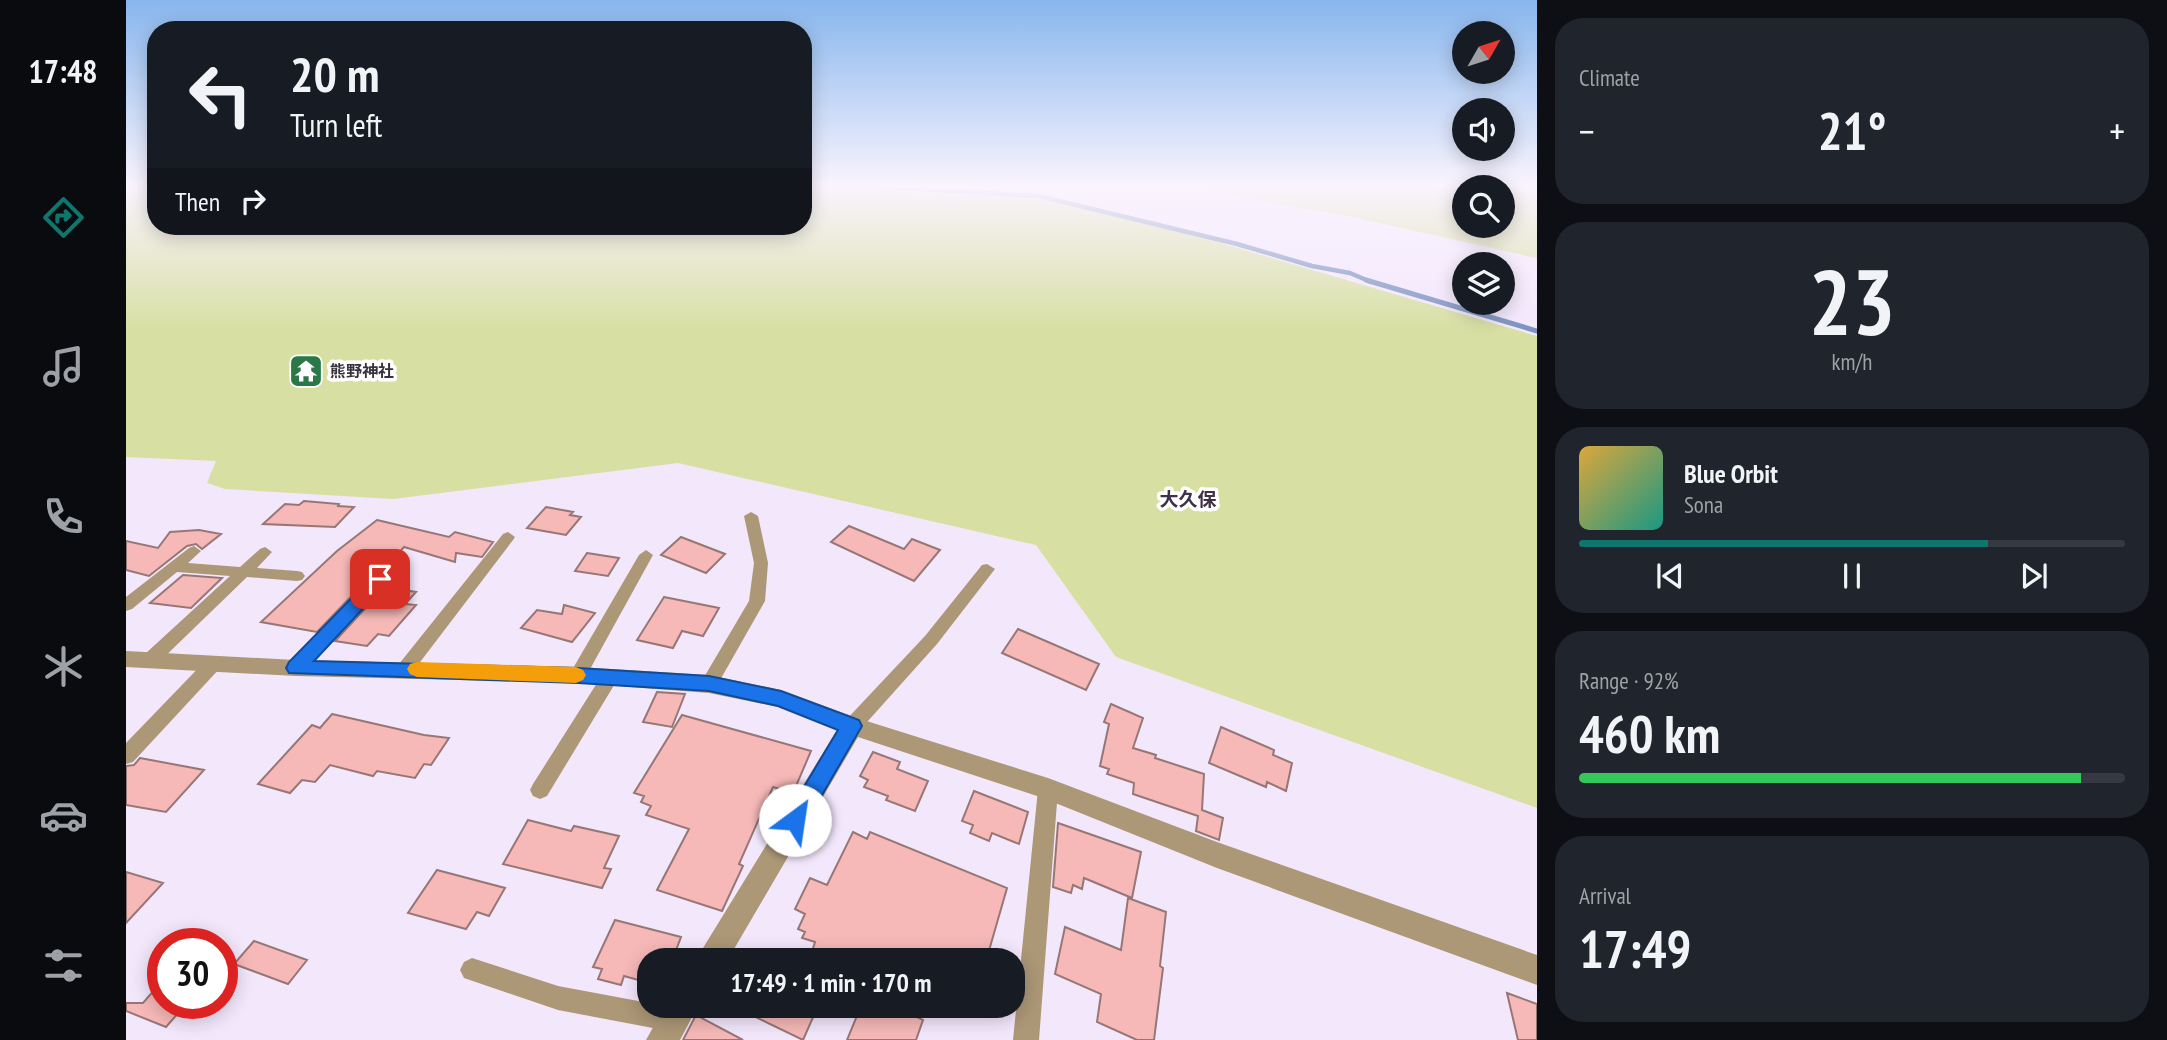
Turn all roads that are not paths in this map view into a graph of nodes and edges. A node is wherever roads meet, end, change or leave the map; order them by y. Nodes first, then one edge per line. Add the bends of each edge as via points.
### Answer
1 (751, 516) dead end
2 (508, 537) dead end
3 (194, 551) dead end
4 (265, 552) dead end
5 (646, 555) dead end
6 (397, 561) dead end
7 (173, 567) junction
8 (987, 569) dead end
9 (242, 574) junction
10 (296, 576) dead end
11 (126, 605) edge
12 (126, 659) edge
13 (151, 659) junction
14 (215, 662) junction
15 (296, 668) junction
16 (405, 669) junction
17 (578, 675) junction
18 (610, 677) junction
19 (709, 684) junction
20 (852, 726) junction
21 (126, 756) edge
22 (1048, 789) junction
23 (540, 790) dead end
24 (718, 948) edge
25 (472, 970) dead end
26 (1537, 970) edge
27 (673, 1022) edge
28 (1026, 1040) edge

1 - 19 lane via 761,563 757,601
2 - 16 lane
3 - 7 lane
4 - 9 lane
5 - 17 lane
6 - 15 lane
7 - 9 lane
7 - 11 lane
8 - 20 lane
9 - 10 lane
9 - 13 lane
12 - 13 street
13 - 14 street
14 - 15 street
14 - 21 lane
15 - 16 street
16 - 17 street
17 - 18 street
18 - 19 street
18 - 23 lane
19 - 20 street via 781,699
20 - 22 street
20 - 24 street
22 - 26 street
22 - 28 lane
25 - 27 lane via 558,998

